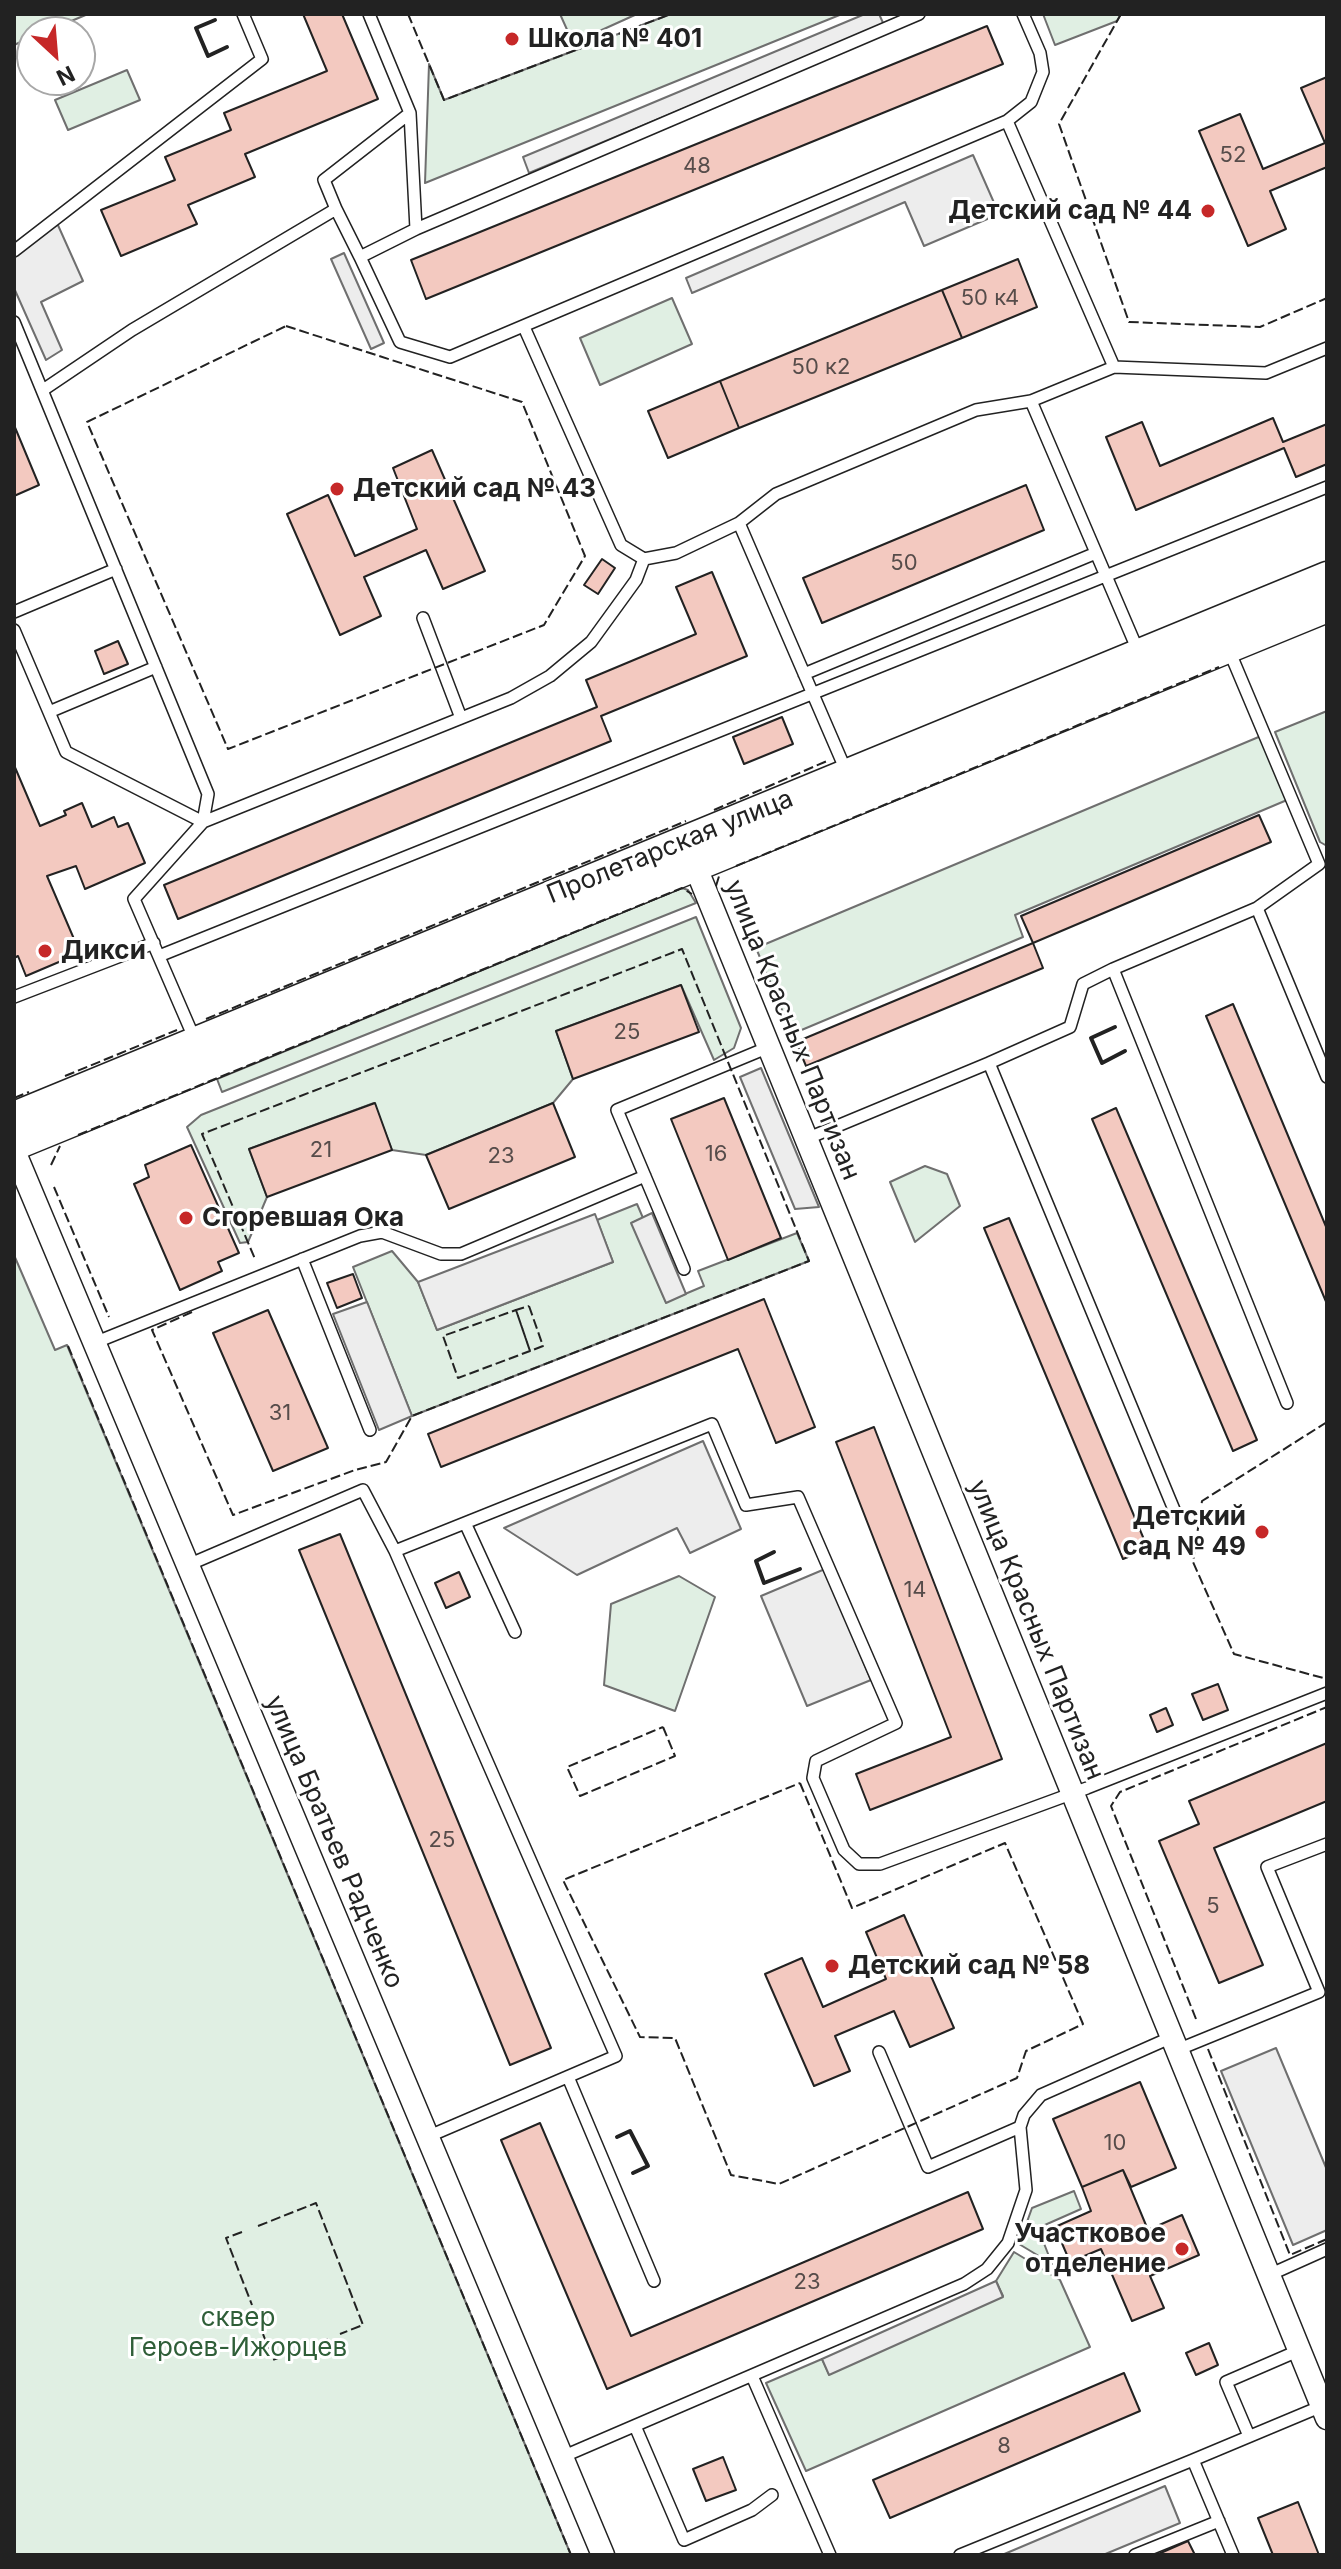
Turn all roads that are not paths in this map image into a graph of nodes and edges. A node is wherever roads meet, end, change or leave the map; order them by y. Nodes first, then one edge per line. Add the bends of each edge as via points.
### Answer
1 (243, 14) edge
2 (369, 14) edge
3 (1023, 14) edge
4 (921, 15) edge
5 (410, 113) junction
6 (1007, 121) junction
7 (336, 209) junction
8 (416, 229) junction
9 (14, 251) edge
10 (360, 257) junction
11 (14, 322) edge
12 (524, 327) junction
13 (1327, 348) edge
14 (1114, 367) junction
15 (43, 390) junction
16 (1031, 401) junction
17 (1327, 487) edge
18 (739, 523) junction
19 (1096, 553) junction
20 (644, 559) junction
21 (116, 569) junction
22 (1107, 577) junction
23 (1327, 577) edge
24 (1327, 607) edge
25 (14, 612) edge
26 (423, 618) dead end
27 (14, 630) edge
28 (1228, 647) junction
29 (1139, 653) junction
30 (156, 667) junction
31 (804, 674) junction
32 (813, 694) junction
33 (49, 712) junction
34 (461, 718) junction
35 (847, 773) junction
36 (203, 822) junction
37 (1323, 862) edge
38 (694, 863) junction
39 (1257, 908) junction
40 (154, 943) junction
41 (159, 956) junction
42 (1113, 969) junction
43 (14, 997) edge
44 (197, 1042) junction
45 (769, 1047) junction
46 (989, 1063) junction
47 (1327, 1077) edge
48 (14, 1117) edge
49 (806, 1139) junction
50 (14, 1145) edge
51 (14, 1151) edge
52 (645, 1176) junction
53 (302, 1259) junction
54 (684, 1269) dead end
55 (94, 1343) junction
56 (1287, 1403) dead end
57 (370, 1430) dead end
58 (1175, 1512) dead end
59 (466, 1525) junction
60 (395, 1551) junction
61 (188, 1565) junction
62 (515, 1632) dead end
63 (1327, 1693) edge
64 (1073, 1793) junction
65 (1327, 1844) edge
66 (1175, 2044) junction
67 (879, 2052) dead end
68 (568, 2077) junction
69 (1020, 2127) junction
70 (427, 2137) junction
71 (1327, 2249) edge
72 (1269, 2275) junction
73 (654, 2281) dead end
74 (1300, 2350) junction
75 (752, 2376) junction
76 (1325, 2412) edge
77 (635, 2426) junction
78 (1249, 2436) junction
79 (562, 2457) junction
80 (1193, 2460) junction
81 (772, 2495) dead end
82 (1219, 2521) junction
83 (603, 2555) edge
84 (830, 2555) edge
85 (961, 2555) edge
86 (1135, 2555) edge
87 (1233, 2555) edge

1 - 9 lane via 262,59
2 - 5 lane
3 - 6 lane via 1043,72 1031,102
4 - 8 lane
5 - 7 lane via 324,180
5 - 8 lane
6 - 12 lane
6 - 14 lane
7 - 10 lane
7 - 15 lane via 132,330
8 - 10 lane
10 - 12 lane via 400,342 450,357
11 - 15 lane
12 - 20 lane via 621,545
13 - 14 lane via 1266,373
14 - 16 lane
15 - 21 lane
16 - 18 lane via 976,410 818,476 776,494
16 - 19 lane
17 - 22 lane
18 - 20 lane via 676,553
18 - 31 lane
19 - 22 lane
19 - 31 lane
20 - 34 lane via 636,580 591,642 550,676
21 - 25 lane
21 - 30 lane
22 - 29 lane
22 - 32 lane
23 - 29 main road, Пролетарская улица
24 - 28 main road, Пролетарская улица
26 - 34 lane
27 - 33 lane
28 - 37 lane
28 - 38 main road, Пролетарская улица
29 - 35 main road, Пролетарская улица
30 - 33 lane
30 - 36 lane via 208,794
31 - 32 lane
32 - 35 lane
32 - 41 lane
33 - 36 lane via 66,752
34 - 36 lane
35 - 44 main road, Пролетарская улица
36 - 40 lane via 134,899
37 - 39 lane
38 - 45 street, улица Красных Партизан
38 - 50 main road, Пролетарская улица
39 - 42 lane
39 - 47 lane
40 - 41 lane
40 - 43 lane
41 - 44 lane
42 - 46 lane via 1083,984 1070,1027
42 - 56 lane
44 - 48 main road, Пролетарская улица
45 - 49 street, улица Красных Партизан
45 - 52 lane via 617,1110
46 - 49 lane
46 - 58 lane
49 - 64 street, улица Красных Партизан
51 - 55 street, улица Братьев Радченко
52 - 53 lane via 461,1254 441,1254 382,1232
52 - 54 lane
53 - 55 lane
53 - 57 lane
55 - 61 street, улица Братьев Радченко
59 - 60 lane
59 - 62 lane
59 - 64 lane via 712,1424 746,1505 798,1497 896,1723 816,1761 813,1778 844,1850 859,1864 880,1864
60 - 61 lane via 363,1490
60 - 68 lane via 616,2056
61 - 70 street, улица Братьев Радченко
63 - 64 lane
64 - 66 street, улица Красных Партизан
65 - 66 lane via 1267,1867 1319,1992
66 - 69 lane via 1041,2095
66 - 72 street, улица Красных Партизан
67 - 69 lane via 928,2167
68 - 70 lane
68 - 73 lane
69 - 75 lane via 1026,2190 1008,2243 987,2269 964,2284
70 - 79 street, улица Братьев Радченко
71 - 72 lane
72 - 74 street, улица Красных Партизан
74 - 76 street, улица Красных Партизан
74 - 78 lane via 1226,2382
75 - 77 lane
75 - 84 lane
76 - 78 lane
77 - 79 lane
77 - 81 lane via 684,2540 752,2510
78 - 80 lane
79 - 83 street, улица Братьев Радченко
80 - 82 lane
80 - 85 lane
82 - 86 lane
82 - 87 lane

